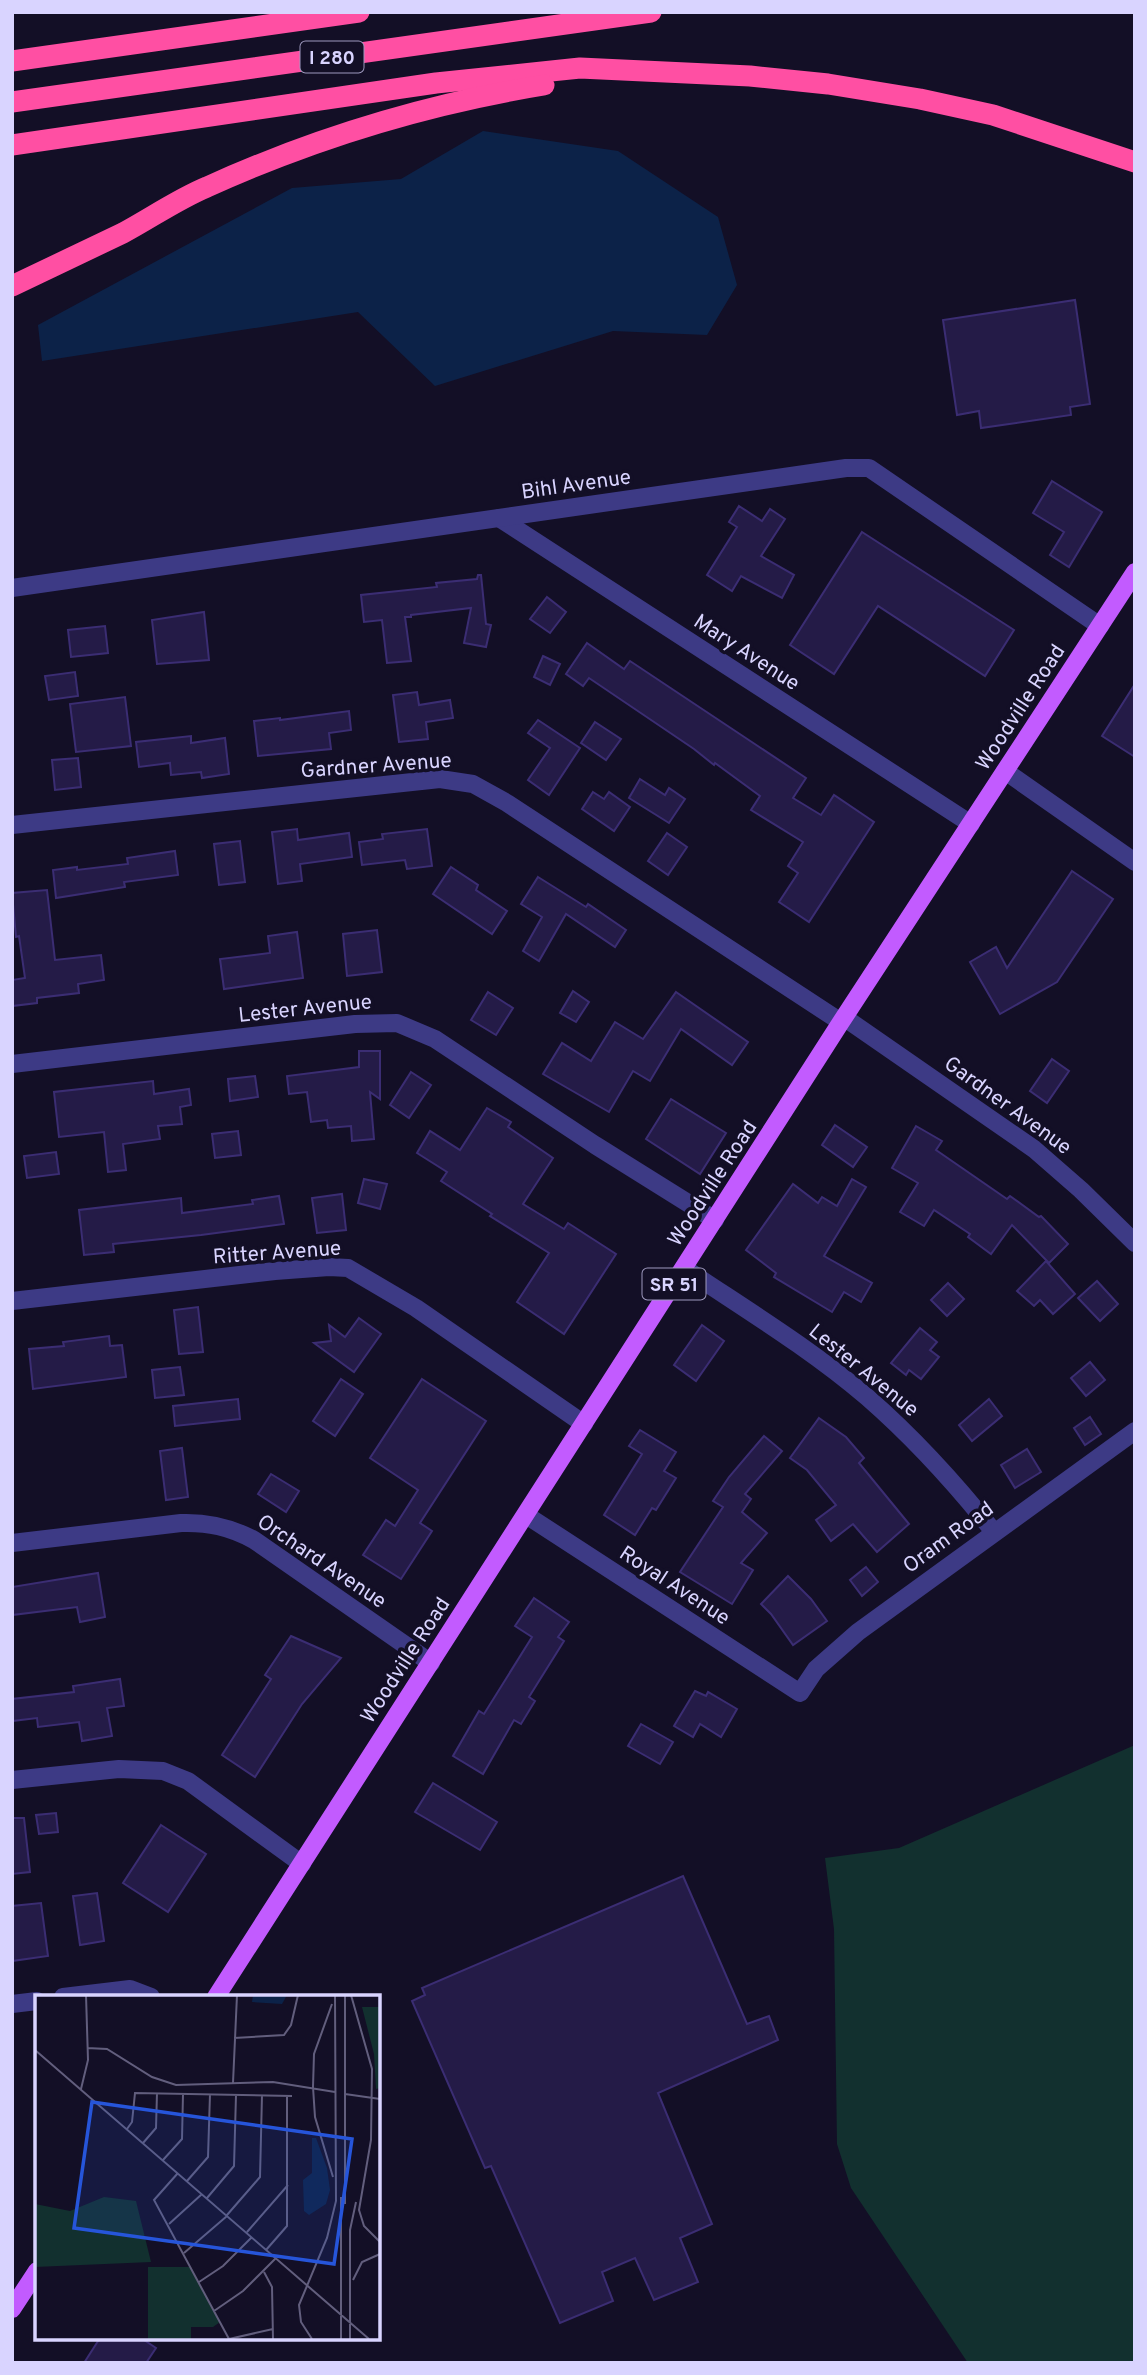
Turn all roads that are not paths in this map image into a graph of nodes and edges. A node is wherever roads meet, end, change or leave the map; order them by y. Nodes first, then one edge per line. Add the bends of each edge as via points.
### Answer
1 (359, 12) edge
2 (651, 12) edge
3 (12, 61) edge
4 (677, 74) junction
5 (12, 102) edge
6 (12, 145) edge
7 (1135, 162) edge
8 (12, 286) edge
9 (499, 517) junction
10 (1135, 572) edge
11 (12, 588) edge
12 (1100, 625) junction
13 (1005, 771) junction
14 (971, 824) junction
15 (12, 825) edge
16 (1135, 862) edge
17 (843, 1020) junction
18 (12, 1064) edge
19 (715, 1220) junction
20 (1135, 1243) edge
21 (684, 1268) junction
22 (12, 1301) edge
23 (584, 1424) junction
24 (1135, 1431) edge
25 (526, 1515) junction
26 (994, 1532) junction
27 (12, 1543) edge
28 (430, 1663) junction
29 (800, 1693) joint
30 (12, 1780) edge
31 (302, 1864) junction
32 (80, 1995) edge
33 (146, 1995) edge
34 (217, 1995) edge
35 (35, 2001) edge
36 (12, 2004) edge
37 (35, 2274) edge
38 (12, 2309) edge

1 - 3 highway, I 280
2 - 5 highway, I 280
4 - 6 highway via 580,68 462,80
4 - 7 highway via 802,81 920,99 993,115
4 - 8 highway via 561,82 493,93 355,129 204,188
9 - 11 street, Bihl Avenue
9 - 12 street, Bihl Avenue via 869,468
9 - 14 street, Mary Avenue
10 - 12 main road, Woodville Road / SR 51
12 - 13 main road, Woodville Road / SR 51
13 - 14 main road, Woodville Road / SR 51
13 - 16 street
14 - 17 main road, Woodville Road / SR 51
15 - 17 street, Gardner Avenue via 391,783 456,780 507,803
17 - 19 main road, Woodville Road / SR 51
17 - 20 street, Gardner Avenue via 1034,1149
18 - 19 street, Lester Avenue via 397,1023 461,1055
19 - 21 main road, Woodville Road / SR 51
21 - 23 main road, Woodville Road / SR 51
21 - 26 street, Lester Avenue via 866,1396 936,1462
22 - 23 street, Ritter Avenue via 275,1271 348,1268 416,1308
23 - 25 main road, Woodville Road / SR 51
24 - 26 street, Oram Road
25 - 28 main road, Woodville Road / SR 51
25 - 29 street, Royal Avenue
26 - 29 street, Oram Road via 858,1632 816,1669
27 - 28 street, Orchard Avenue via 181,1523 228,1528 260,1544
28 - 31 main road, Woodville Road / SR 51
30 - 31 street via 118,1769 163,1771 188,1782
31 - 34 main road, Woodville Road / SR 51
32 - 33 street via 130,1989
35 - 36 street
37 - 38 main road

